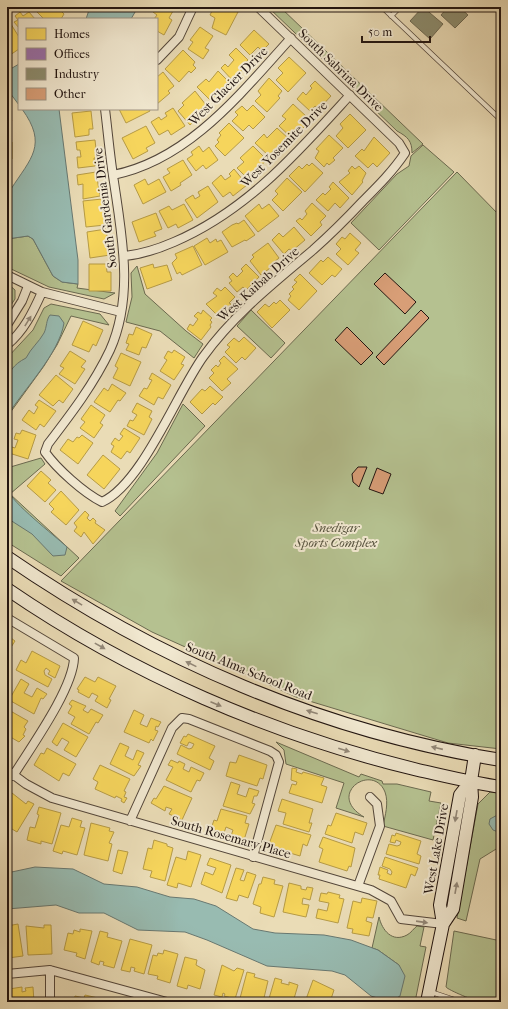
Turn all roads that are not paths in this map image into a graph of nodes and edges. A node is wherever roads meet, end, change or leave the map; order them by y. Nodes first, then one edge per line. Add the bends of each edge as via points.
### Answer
1 (193, 7) edge
2 (258, 7) edge
3 (382, 7) edge
4 (400, 7) edge
5 (391, 16) junction
6 (290, 38) junction
7 (158, 59) edge
8 (350, 95) junction
9 (105, 110) edge
10 (501, 120) edge
11 (405, 153) joint
12 (113, 175) junction
13 (125, 256) junction
14 (7, 275) edge
15 (28, 286) junction
16 (42, 292) junction
17 (121, 312) junction
18 (7, 325) edge
19 (7, 345) edge
20 (45, 452) joint
21 (7, 557) edge
22 (7, 589) edge
23 (7, 618) edge
24 (475, 755) junction
25 (501, 760) edge
26 (10, 773) edge
27 (471, 781) junction
28 (501, 787) edge
29 (370, 797) dead end
30 (130, 821) junction
31 (253, 857) junction
32 (358, 886) junction
33 (443, 924) junction
34 (50, 970) junction
35 (7, 974) edge
36 (429, 997) edge
37 (50, 1002) edge
38 (167, 1002) edge
39 (461, 1002) edge

1 - 7 street via 179,37
2 - 6 street, South Sabrina Drive
3 - 5 lane
4 - 5 lane
5 - 10 lane
6 - 8 street, South Sabrina Drive
6 - 12 street, West Glacier Drive via 200,133 160,160
8 - 11 street, South Sabrina Drive via 399,142
8 - 13 street, West Yosemite Drive via 265,184 230,212 188,236 150,252
9 - 12 street, South Gardenia Drive
11 - 20 street, West Kaibab Drive via 396,167 341,224 231,322 202,357 166,422 124,485 110,499 102,502 92,498
12 - 13 street, South Gardenia Drive
13 - 17 street, South Gardenia Drive
14 - 15 street
15 - 16 street
15 - 18 street via 22,302
16 - 17 street
19 -> 16 street via 24,327
17 - 20 street, South Gardenia Drive via 110,348 96,378 48,444
24 -> 21 main road, South Alma School Road via 424,745 359,727 237,684 150,644 102,618
22 -> 27 main road via 58,622 128,661 234,711 350,752
23 - 26 street via 74,658 74,669 68,686
24 - 25 main road, South Alma School Road
24 - 27 main road, West Lake Drive
26 - 30 street, South Rosemary Place via 52,798
27 - 28 main road
27 - 33 main road, West Lake Drive via 460,795 440,905
29 - 32 street via 377,804 380,826
30 - 31 street, South Rosemary Place
30 - 31 street via 172,728 182,718 276,755 279,762
31 - 32 street, South Rosemary Place
32 -> 33 street, South Rosemary Place via 382,894 391,901 401,919
33 - 36 main road, West Lake Drive
34 - 35 street
34 - 37 street
34 - 38 street
36 - 39 lane

